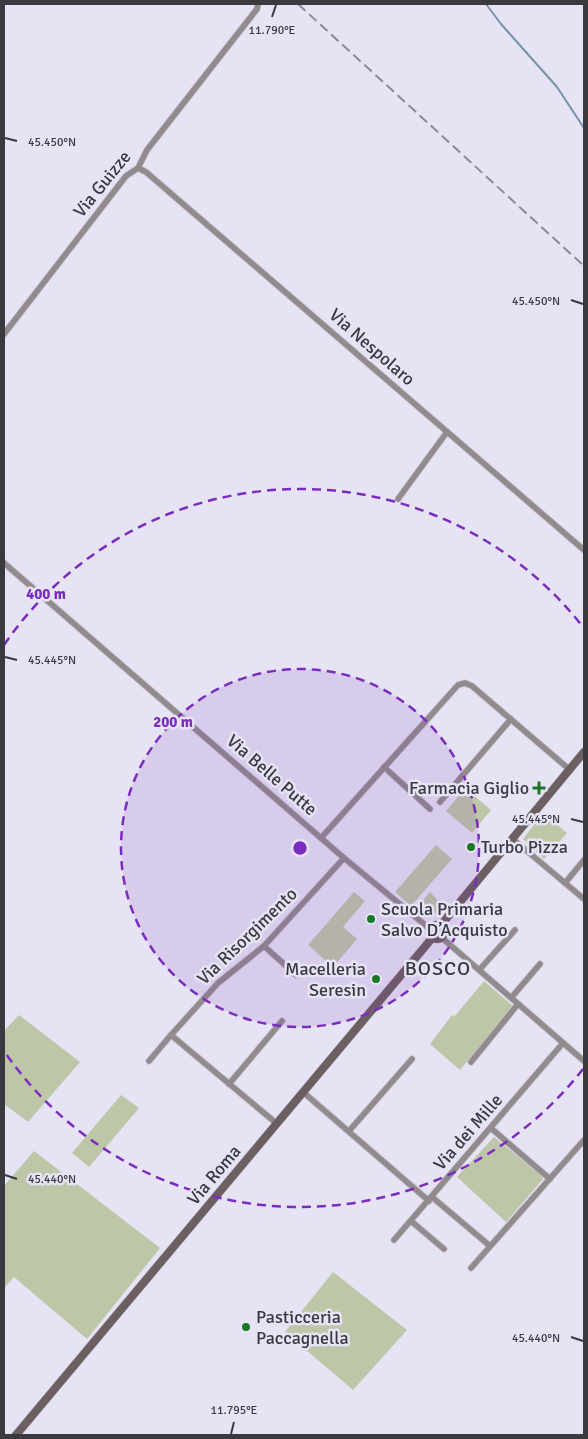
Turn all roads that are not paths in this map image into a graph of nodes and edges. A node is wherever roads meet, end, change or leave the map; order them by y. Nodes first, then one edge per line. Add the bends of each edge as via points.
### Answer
1 (258, 4) edge
2 (138, 168) junction
3 (4, 334) edge
4 (447, 432) junction
5 (398, 499) dead end
6 (584, 550) edge
7 (4, 563) edge
8 (511, 719) junction
9 (584, 752) edge
10 (384, 767) junction
11 (570, 770) junction
12 (440, 802) dead end
13 (430, 809) dead end
14 (322, 838) junction
15 (514, 840) junction
16 (344, 858) junction
17 (584, 860) edge
18 (565, 883) junction
19 (584, 899) edge
20 (440, 926) junction
21 (514, 930) dead end
22 (435, 935) junction
23 (264, 946) junction
24 (540, 964) dead end
25 (480, 969) junction
26 (296, 975) dead end
27 (511, 998) junction
28 (518, 1004) junction
29 (282, 1021) dead end
30 (171, 1035) junction
31 (563, 1043) junction
32 (412, 1059) dead end
33 (149, 1061) dead end
34 (584, 1061) edge
35 (471, 1062) dead end
36 (229, 1084) junction
37 (303, 1092) junction
38 (276, 1123) junction
39 (492, 1129) junction
40 (349, 1131) junction
41 (584, 1140) edge
42 (550, 1179) junction
43 (430, 1199) junction
44 (411, 1221) junction
45 (394, 1240) dead end
46 (490, 1246) junction
47 (444, 1250) dead end
48 (471, 1268) dead end
49 (19, 1434) edge

1 - 2 street, Via Guizze via 147,150
2 - 3 street, Via Guizze via 126,176
2 - 4 street, Via Nespolaro
4 - 5 street
4 - 6 street, Via Nespolaro
7 - 14 street, Via Belle Putte
8 - 10 street via 472,686 458,685
8 - 11 street
8 - 12 street
9 - 11 street
10 - 13 street
10 - 14 street
11 - 15 street
14 - 16 street, Via Belle Putte
15 - 18 street
15 - 20 street
16 - 22 street, Via Belle Putte
16 - 23 street, Via Risorgimento
17 - 18 street
18 - 19 street
20 - 22 street via 434,925
20 - 22 street via 444,931
21 - 25 street
22 - 25 street, Via Belle Putte
22 - 37 street, Via Roma
23 - 26 street
23 - 30 street, Via Risorgimento via 218,983
24 - 27 street
25 - 27 street, Via Belle Putte
27 - 28 street, Via Belle Putte
28 - 31 street, Via Belle Putte
28 - 35 street
29 - 36 street
30 - 33 street, Via Risorgimento
30 - 36 street
31 - 34 street, Via Belle Putte
31 - 39 street, Via dei Mille
32 - 40 street
36 - 38 street
37 - 38 street, Via Roma
37 - 40 street
38 - 49 street, Via Roma
39 - 42 street
39 - 43 street, Via dei Mille
40 - 43 street
41 - 42 street
42 - 46 street
43 - 44 street, Via dei Mille
43 - 46 street
44 - 45 street, Via dei Mille
44 - 47 street
46 - 48 street

